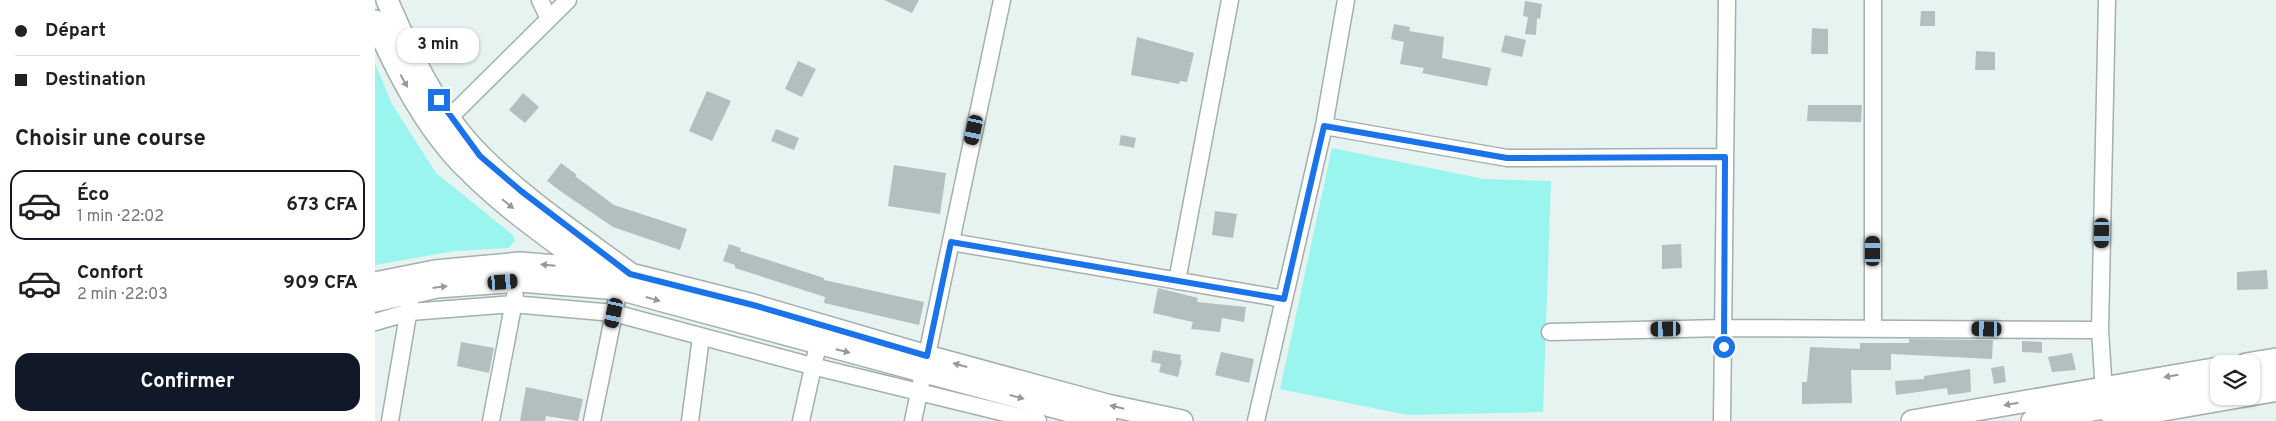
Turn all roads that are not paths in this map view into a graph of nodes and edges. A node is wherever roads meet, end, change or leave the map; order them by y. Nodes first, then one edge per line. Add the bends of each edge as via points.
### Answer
1 (387, 0) edge
2 (540, 0) edge
3 (568, 0) edge
4 (1002, 0) edge
5 (1230, 0) edge
6 (1346, 0) edge
7 (1727, 0) edge
8 (1873, 0) edge
9 (2107, 0) edge
10 (549, 19) junction
11 (375, 21) edge
12 (443, 124) junction
13 (1324, 126) junction
14 (1725, 157) junction
15 (951, 242) junction
16 (591, 269) junction
17 (519, 272) junction
18 (1177, 281) junction
19 (624, 282) junction
20 (375, 283) edge
21 (410, 293) junction
22 (1284, 299) junction
23 (375, 301) edge
24 (512, 304) junction
25 (614, 313) junction
26 (375, 322) edge
27 (1724, 328) junction
28 (1873, 328) junction
29 (2100, 330) junction
30 (1550, 332) dead end
31 (820, 336) junction
32 (701, 337) junction
33 (2276, 359) edge
34 (2260, 362) edge
35 (812, 366) junction
36 (923, 374) junction
37 (2276, 377) edge
38 (2210, 380) edge
39 (2260, 380) edge
40 (2276, 393) edge
41 (2109, 410) edge
42 (390, 421) edge
43 (491, 421) edge
44 (591, 421) edge
45 (690, 421) edge
46 (801, 421) edge
47 (913, 421) edge
48 (1038, 421) edge
49 (1106, 421) edge
50 (1181, 421) edge
51 (1256, 421) edge
52 (1722, 421) edge
53 (1912, 421) edge
54 (2032, 421) edge

1 - 12 main road
2 - 10 street
3 - 10 street
4 - 15 street
5 - 18 street
6 - 13 street
7 - 14 street
8 - 28 street
9 - 29 street
10 - 12 street
11 -> 12 main road via 412,94
12 -> 16 main road via 466,169
12 - 19 main road
13 - 14 street via 1507,158
13 - 22 street
14 - 27 street
15 - 18 street
15 - 36 street
16 -> 17 main road
16 - 19 main road
17 - 19 main road
17 - 21 main road
17 - 24 street
18 - 22 street
19 - 25 street
19 - 31 main road
20 - 21 main road
21 - 23 main road
21 - 24 street
21 - 26 street
21 - 42 street
22 - 51 street
24 - 25 street
24 - 43 street
25 - 32 street
25 - 44 street
27 - 28 street
27 - 30 street
27 - 52 street
28 - 29 street
29 - 41 street
31 - 35 street
31 - 36 main road
32 - 35 street
32 - 45 street
33 - 34 main road
35 - 36 street
35 - 46 street
36 - 47 street
36 - 48 street
36 -> 49 main road
50 -> 36 main road
37 - 39 main road
38 - 41 main road
40 - 41 street
41 -> 53 main road
41 - 54 main road

